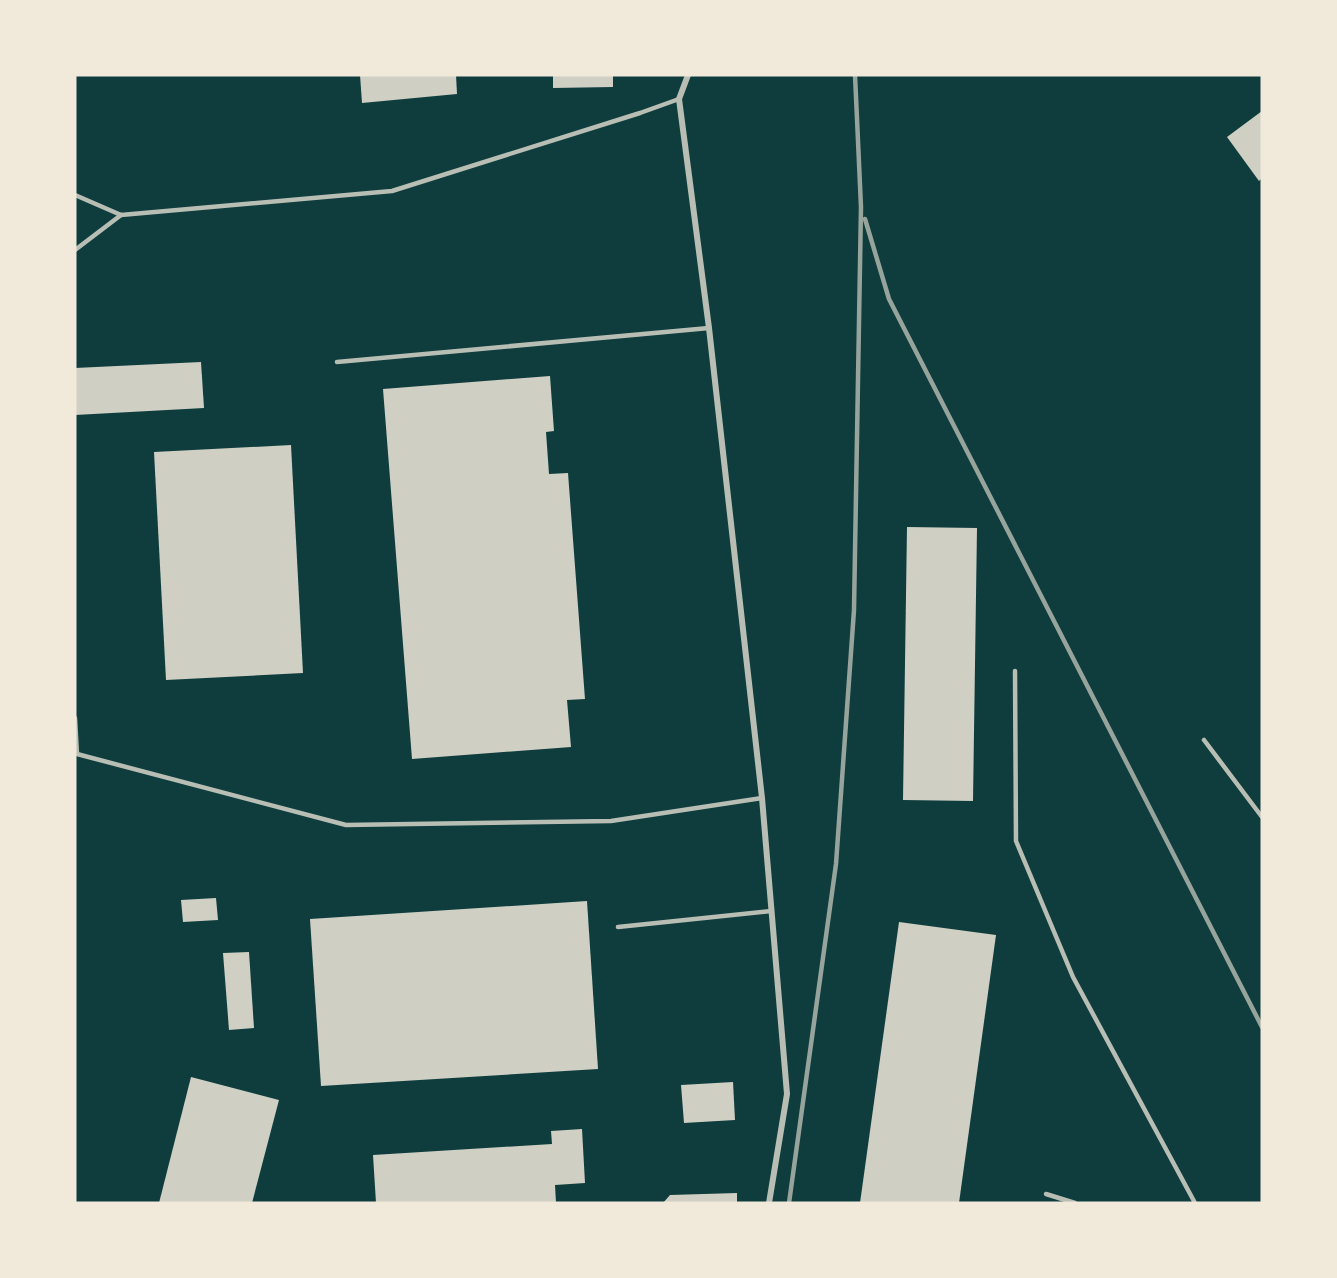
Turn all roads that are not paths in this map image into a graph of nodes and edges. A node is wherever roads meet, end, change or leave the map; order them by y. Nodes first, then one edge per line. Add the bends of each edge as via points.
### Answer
1 (687, 75) edge
2 (679, 99) junction
3 (75, 195) edge
4 (121, 215) junction
5 (75, 250) edge
6 (709, 328) junction
7 (338, 362) dead end
8 (1014, 671) dead end
9 (75, 718) edge
10 (1204, 740) dead end
11 (762, 798) junction
12 (1262, 817) edge
13 (771, 911) junction
14 (618, 927) dead end
15 (1046, 1194) dead end
16 (769, 1203) edge
17 (1075, 1203) edge
18 (1195, 1203) edge

1 - 2 street
2 - 4 lane via 392,192
2 - 6 street
3 - 4 lane
4 - 5 lane
6 - 7 lane
6 - 11 street
8 - 18 lane via 1016,841 1072,977
9 - 11 lane via 77,754 346,825 611,821
10 - 12 lane
11 - 13 street
13 - 14 lane
13 - 16 street via 787,1094
15 - 17 lane

